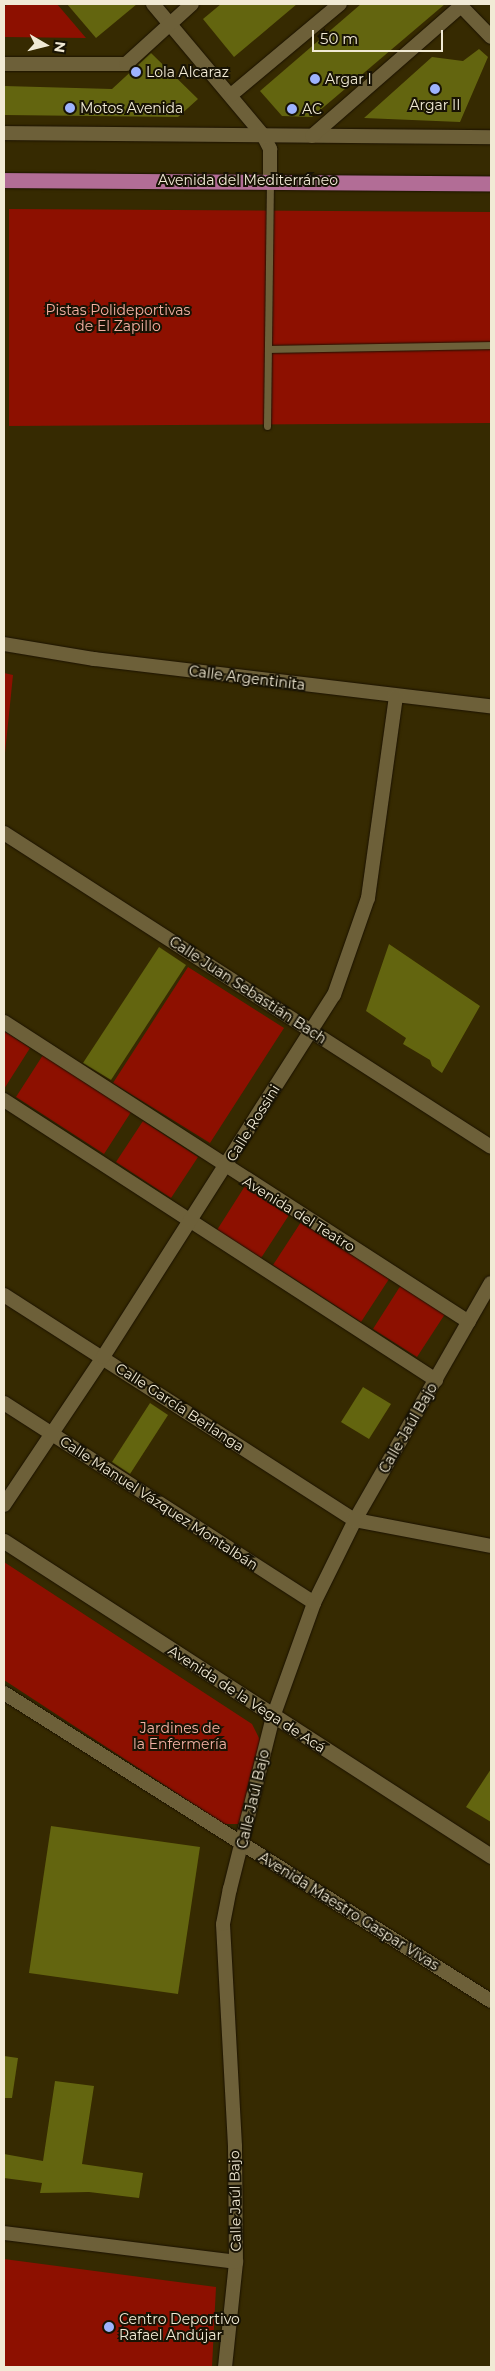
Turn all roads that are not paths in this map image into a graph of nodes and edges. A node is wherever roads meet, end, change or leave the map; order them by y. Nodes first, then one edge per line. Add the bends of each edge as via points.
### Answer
1 (153, 4) edge
2 (192, 4) edge
3 (340, 4) edge
4 (171, 24) junction
5 (491, 37) edge
6 (4, 64) edge
7 (231, 95) junction
8 (4, 133) edge
9 (263, 135) junction
10 (312, 136) junction
11 (491, 137) edge
12 (4, 180) edge
13 (270, 180) junction
14 (491, 182) edge
15 (491, 345) edge
16 (269, 349) junction
17 (267, 426) dead end
18 (4, 644) edge
19 (396, 697) junction
20 (491, 706) edge
21 (4, 833) edge
22 (4, 1022) edge
23 (311, 1030) junction
24 (4, 1100) edge
25 (491, 1147) edge
26 (225, 1167) junction
27 (190, 1223) junction
28 (491, 1283) edge
29 (4, 1295) edge
30 (468, 1322) junction
31 (103, 1357) junction
32 (436, 1380) junction
33 (4, 1403) edge
34 (51, 1434) junction
35 (4, 1505) edge
36 (355, 1520) junction
37 (4, 1541) edge
38 (491, 1546) edge
39 (314, 1603) junction
40 (4, 1693) edge
41 (272, 1717) junction
42 (244, 1844) junction
43 (491, 1856) edge
44 (491, 2001) edge
45 (4, 2232) edge
46 (236, 2262) junction
47 (225, 2367) edge

1 - 4 street
2 - 4 street
3 - 7 street
4 - 6 street via 126,64
4 - 7 street
5 - 10 street via 461,6
7 - 9 street
8 - 9 street
9 - 10 street
9 - 13 street via 270,149
10 - 11 street
12 - 13 main road, Avenida del Mediterráneo
13 - 14 main road, Avenida del Mediterráneo
13 - 16 lane
15 - 16 lane
16 - 17 lane
18 - 19 street, Calle Argentinita via 94,659
19 - 20 street, Calle Argentinita
19 - 23 street, Calle Rossini via 368,898 334,995
21 - 23 street, Calle Juan Sebastián Bach
22 - 26 street, Avenida del Teatro
23 - 25 street, Calle Juan Sebastián Bach
23 - 26 street, Calle Rossini
24 - 27 street
26 - 27 street, Calle Rossini
26 - 30 street, Avenida del Teatro
27 - 31 street, Calle Rossini
27 - 32 street
28 - 30 street, Calle Jaúl Bajo
29 - 31 street, Calle García Berlanga
30 - 32 street, Calle Jaúl Bajo
31 - 34 street, Calle Rossini
31 - 36 street, Calle García Berlanga
32 - 36 street, Calle Jaúl Bajo
33 - 34 street, Calle Manuel Vázquez Montalbán
34 - 35 street, Calle Rossini
34 - 39 street, Calle Manuel Vázquez Montalbán
36 - 38 street
36 - 39 street, Calle Jaúl Bajo
37 - 41 main road, Avenida de la Vega de Acá
39 - 41 street, Calle Jaúl Bajo
40 - 42 street, Avenida Maestro Gaspar Vivas
41 - 42 street, Calle Jaúl Bajo
41 - 43 main road, Avenida de la Vega de Acá
42 - 44 street, Avenida Maestro Gaspar Vivas
42 - 46 street, Calle Jaúl Bajo via 223,1924 235,2146
45 - 46 street
46 - 47 street, Calle Jaúl Bajo

